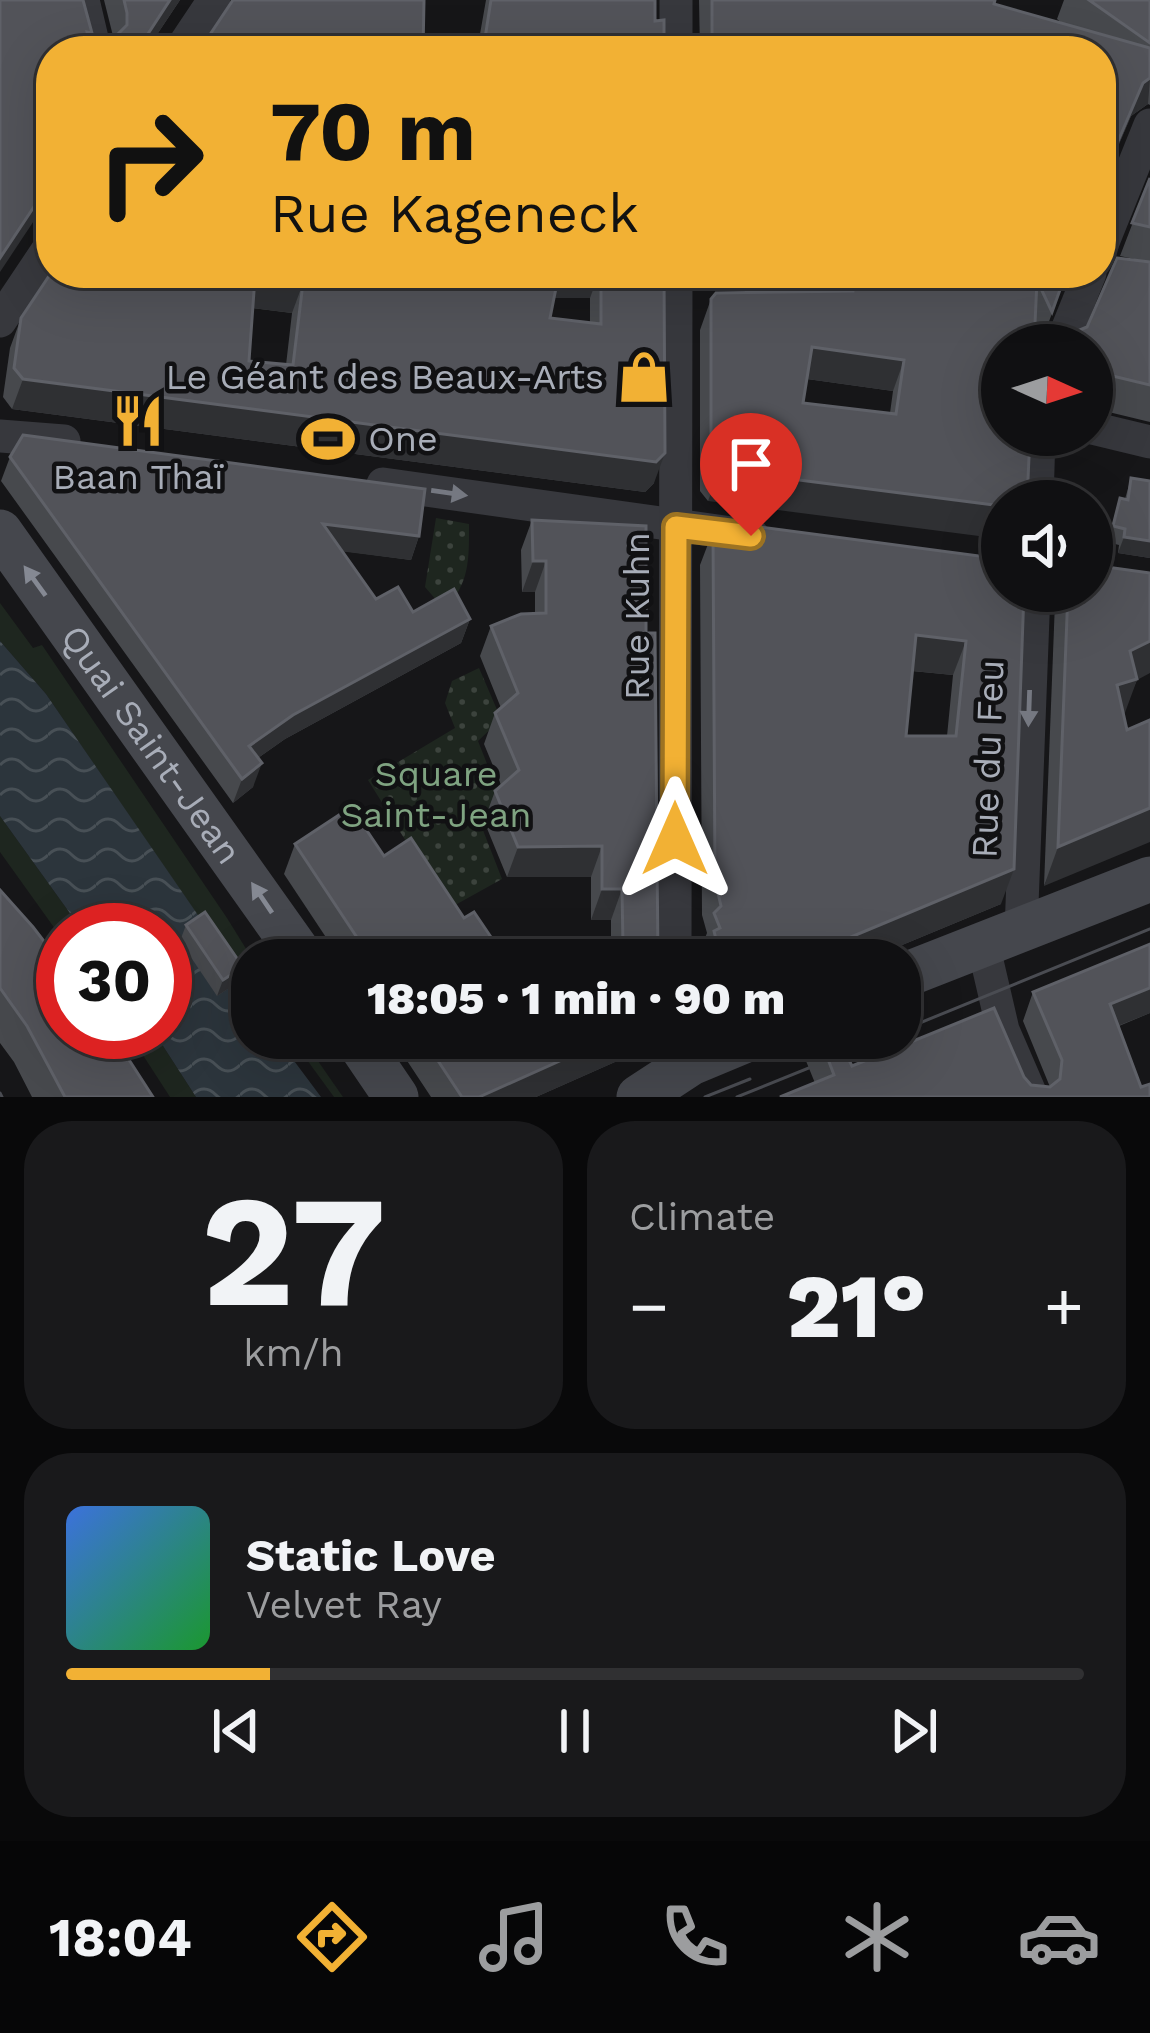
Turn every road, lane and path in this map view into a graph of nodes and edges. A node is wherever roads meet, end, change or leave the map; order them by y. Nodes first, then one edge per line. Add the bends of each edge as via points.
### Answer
1 (82, 0) edge
2 (214, 0) edge
3 (676, 0) edge
4 (91, 36) edge
5 (190, 36) edge
6 (676, 36) edge
7 (1150, 124) edge
8 (1116, 209) edge
9 (36, 267) edge
10 (676, 288) edge
11 (1084, 288) edge
12 (0, 321) edge
13 (1069, 324) edge
14 (1113, 433) edge
15 (0, 436) edge
16 (1150, 442) edge
17 (93, 445) edge
18 (346, 479) edge
19 (676, 527) junction
20 (0, 532) edge
21 (776, 539) edge
22 (1032, 612) edge
23 (1150, 879) edge
24 (1002, 938) junction
25 (289, 939) edge
26 (675, 939) edge
27 (921, 969) edge
28 (370, 1059) edge
29 (691, 1059) edge
30 (663, 1069) edge
31 (396, 1097) edge
32 (1032, 1097) edge

1 - 4 street
2 - 5 street
3 - 6 street
7 - 8 street
9 - 12 street
10 - 19 street, Rue Kuhn
11 - 13 street
14 - 16 street
15 - 17 street
18 -> 19 street
19 - 21 street
19 - 26 street, Rue Kuhn
25 -> 20 street, Quai Saint-Jean
22 -> 24 street, Rue du Feu
23 - 24 street
24 - 27 street
24 - 32 street, Rue du Feu via 1004,1030
28 - 31 street
29 - 30 street

